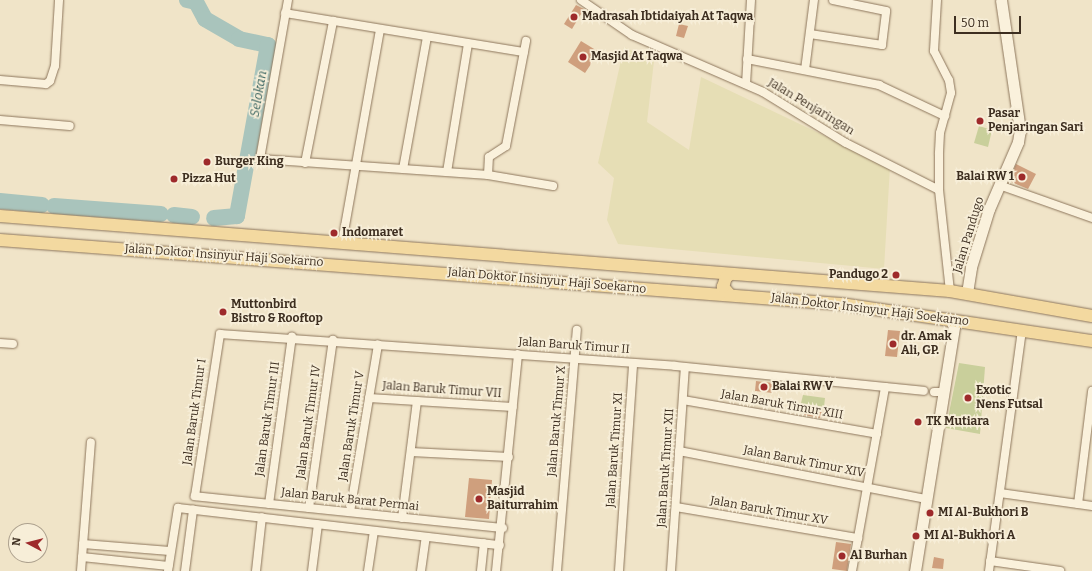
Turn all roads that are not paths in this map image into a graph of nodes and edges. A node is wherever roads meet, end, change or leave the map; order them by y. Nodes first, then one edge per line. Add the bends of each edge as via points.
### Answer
1 (59, 0) edge
2 (288, 0) edge
3 (581, 0) edge
4 (751, 0) edge
5 (814, 0) edge
6 (833, 0) edge
7 (937, 0) edge
8 (1001, 0) edge
9 (589, 3) edge
10 (285, 13) junction
11 (333, 21) junction
12 (380, 29) junction
13 (810, 34) junction
14 (427, 37) junction
15 (526, 41) dead end
16 (468, 44) junction
17 (524, 52) junction
18 (748, 59) junction
19 (805, 70) junction
20 (0, 80) edge
21 (746, 84) junction
22 (945, 116) junction
23 (0, 120) edge
24 (70, 126) dead end
25 (305, 163) junction
26 (355, 165) junction
27 (403, 169) junction
28 (447, 172) junction
29 (488, 175) junction
30 (999, 185) junction
31 (553, 186) dead end
32 (939, 190) junction
33 (0, 216) edge
34 (1092, 218) edge
35 (216, 234) junction
36 (246, 236) junction
37 (0, 240) edge
38 (342, 244) junction
39 (212, 254) junction
40 (244, 257) junction
41 (698, 271) junction
42 (731, 274) junction
43 (950, 291) junction
44 (697, 292) junction
45 (967, 293) junction
46 (730, 295) junction
47 (1092, 316) edge
48 (955, 320) junction
49 (577, 330) dead end
50 (1022, 331) junction
51 (222, 332) joint
52 (292, 337) junction
53 (333, 340) junction
54 (1092, 341) edge
55 (0, 343) edge
56 (13, 344) dead end
57 (378, 344) junction
58 (518, 354) junction
59 (574, 358) junction
60 (633, 363) junction
61 (685, 367) junction
62 (885, 388) junction
63 (924, 391) dead end
64 (1092, 391) edge
65 (369, 398) junction
66 (683, 400) junction
67 (417, 401) junction
68 (513, 407) junction
69 (877, 434) junction
70 (91, 442) dead end
71 (679, 451) junction
72 (410, 452) junction
73 (509, 457) junction
74 (867, 486) junction
75 (1000, 493) junction
76 (195, 496) joint
77 (925, 498) junction
78 (269, 504) junction
79 (1078, 504) junction
80 (1092, 506) edge
81 (309, 508) junction
82 (676, 508) junction
83 (193, 510) junction
84 (350, 512) junction
85 (262, 518) junction
86 (402, 518) junction
87 (318, 524) junction
88 (503, 528) junction
89 (374, 530) junction
90 (426, 536) junction
91 (858, 538) junction
92 (484, 543) junction
93 (83, 544) junction
94 (500, 544) junction
95 (170, 551) junction
96 (920, 554) junction
97 (82, 557) junction
98 (990, 561) junction
99 (169, 568) edge
100 (81, 571) edge
101 (184, 571) edge
102 (256, 571) edge
103 (312, 571) edge
104 (368, 571) edge
105 (421, 571) edge
106 (480, 571) edge
107 (496, 571) edge
108 (557, 571) edge
109 (619, 571) edge
110 (671, 571) edge
111 (852, 571) edge
112 (915, 571) edge
113 (923, 571) edge
114 (989, 571) edge
115 (1060, 571) edge

1 - 20 street via 55,66 50,82 46,84
2 - 10 street
3 - 9 street, Jalan Penjaringan
4 - 18 street
5 - 13 street
6 - 13 street via 886,11 882,45
7 - 22 street via 934,51 949,80 951,94
8 - 30 street, Jalan Pandugo via 1020,130 1018,142
9 - 21 street, Jalan Penjaringan via 632,35
10 - 11 street
10 - 25 street via 258,155 264,159
11 - 12 street
11 - 25 street
12 - 14 street
12 - 26 street
13 - 19 street
14 - 16 street
14 - 27 street
15 - 17 street
16 - 17 street
16 - 28 street
17 - 29 street via 506,146 489,157
18 - 19 street
18 - 21 street
19 - 22 street via 879,85
21 - 32 street, Jalan Penjaringan via 846,143
22 - 32 street via 940,133
23 - 24 street
25 - 26 street
26 - 27 street
26 - 38 street
27 - 28 street
28 - 29 street
29 - 31 street
30 - 34 street
30 - 45 street, Jalan Pandugo via 971,267
32 - 43 street
33 - 35 main road, Jalan Doktor Insinyur Haji Soekarno
35 - 36 main road, Jalan Doktor Insinyur Haji Soekarno
35 - 39 main road via 222,246
36 - 38 main road, Jalan Doktor Insinyur Haji Soekarno
36 - 40 main road via 241,244
37 - 39 main road, Jalan Doktor Insinyur Haji Soekarno
38 - 41 main road, Jalan Doktor Insinyur Haji Soekarno
39 - 40 main road, Jalan Doktor Insinyur Haji Soekarno
40 - 44 main road, Jalan Doktor Insinyur Haji Soekarno
41 - 42 main road, Jalan Doktor Insinyur Haji Soekarno
41 - 44 main road via 703,282
42 - 43 main road, Jalan Doktor Insinyur Haji Soekarno
42 - 46 main road via 723,281 725,292
43 - 45 main road, Jalan Doktor Insinyur Haji Soekarno
44 - 46 main road, Jalan Doktor Insinyur Haji Soekarno
45 - 47 main road, Jalan Doktor Insinyur Haji Soekarno
46 - 48 main road, Jalan Doktor Insinyur Haji Soekarno via 841,304
48 - 50 main road, Jalan Doktor Insinyur Haji Soekarno
48 - 77 street via 939,392
49 - 59 street
50 - 54 main road, Jalan Doktor Insinyur Haji Soekarno
50 - 75 street
51 - 52 street, Jalan Baruk Timur II
51 - 76 street, Jalan Baruk Timur I via 218,336
52 - 53 street, Jalan Baruk Timur II
52 - 78 street, Jalan Baruk Timur III
53 - 57 street, Jalan Baruk Timur II
53 - 81 street, Jalan Baruk Timur IV
55 - 56 street
57 - 58 street, Jalan Baruk Timur II
57 - 65 street, Jalan Baruk Timur V
58 - 59 street, Jalan Baruk Timur II
58 - 68 street
59 - 60 street, Jalan Baruk Timur II
59 - 108 street, Jalan Baruk Timur X
60 - 61 street, Jalan Baruk Timur II
60 - 109 street, Jalan Baruk Timur XI
61 - 62 street, Jalan Baruk Timur II
61 - 66 street, Jalan Baruk Timur XII
62 - 63 street, Jalan Baruk Timur II
62 - 69 street
64 - 79 street
65 - 67 street, Jalan Baruk Timur VII
65 - 84 street, Jalan Baruk Timur V
66 - 69 street, Jalan Baruk Timur XIII
66 - 71 street, Jalan Baruk Timur XII
67 - 68 street, Jalan Baruk Timur VII
67 - 72 street
68 - 73 street
69 - 74 street
70 - 93 street
71 - 74 street, Jalan Baruk Timur XIV
71 - 82 street, Jalan Baruk Timur XII
72 - 73 street
72 - 86 street
73 - 88 street
74 - 77 street, Jalan Baruk Timur XIV
74 - 91 street
75 - 79 street
75 - 98 street
76 - 78 street, Jalan Baruk Barat Permai
77 - 96 street
78 - 81 street, Jalan Baruk Barat Permai
79 - 80 street
81 - 84 street, Jalan Baruk Barat Permai
82 - 91 street, Jalan Baruk Timur XV
82 - 110 street, Jalan Baruk Timur XII
83 - 85 street
83 - 95 street via 178,508
83 - 101 street
84 - 86 street, Jalan Baruk Barat Permai
85 - 87 street
85 - 102 street
86 - 88 street, Jalan Baruk Barat Permai
87 - 89 street
87 - 103 street
88 - 94 street
89 - 90 street
89 - 104 street
90 - 92 street
90 - 105 street
91 - 111 street
92 - 94 street
92 - 106 street
93 - 95 street
93 - 97 street
94 - 107 street
95 - 99 street
96 - 112 street
96 - 113 street
97 - 99 street
97 - 100 street
98 - 114 street
98 - 115 street

